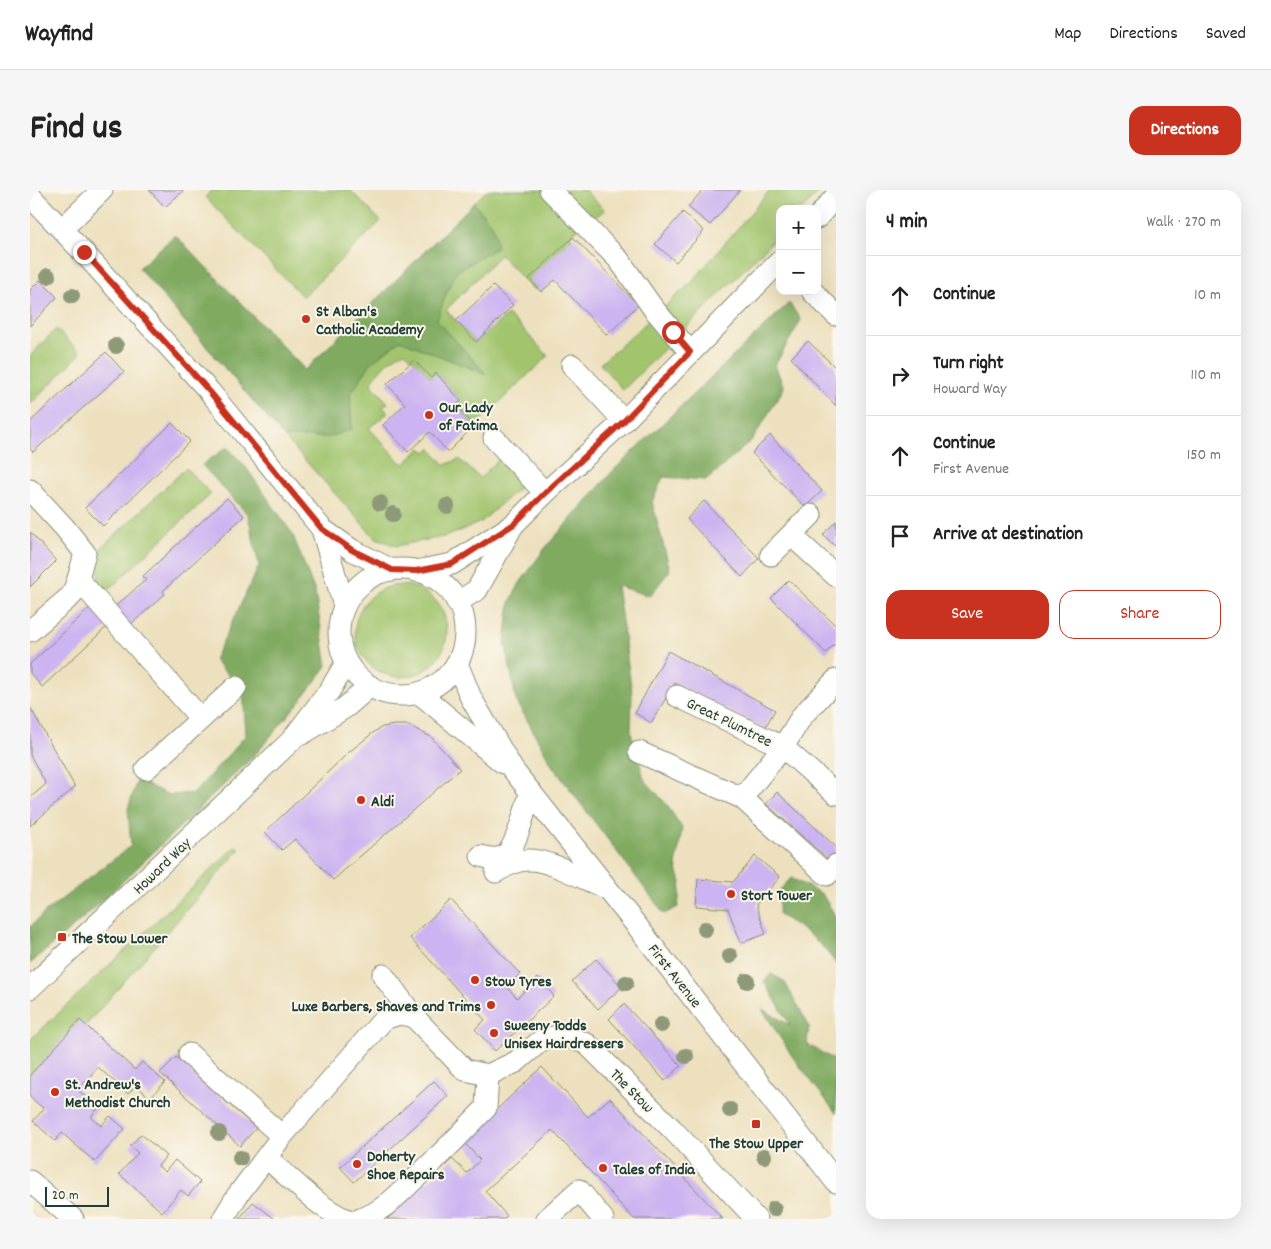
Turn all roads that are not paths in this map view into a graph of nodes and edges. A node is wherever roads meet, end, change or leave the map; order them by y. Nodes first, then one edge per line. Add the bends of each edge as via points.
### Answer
1 (102, 190) edge
2 (550, 190) edge
3 (30, 196) edge
4 (836, 196) edge
5 (821, 213) edge
6 (62, 229) junction
7 (776, 265) edge
8 (816, 295) edge
9 (836, 315) edge
10 (690, 352) junction
11 (572, 365) dead end
12 (624, 421) junction
13 (494, 438) dead end
14 (30, 490) edge
15 (545, 493) junction
16 (812, 515) dead end
17 (514, 524) junction
18 (322, 529) junction
19 (791, 535) junction
20 (771, 556) dead end
21 (392, 570) junction
22 (416, 571) junction
23 (836, 576) edge
24 (78, 579) junction
25 (457, 602) junction
26 (344, 606) junction
27 (30, 631) edge
28 (346, 663) junction
29 (457, 663) junction
30 (836, 680) edge
31 (370, 686) junction
32 (236, 687) dead end
33 (420, 693) junction
34 (677, 696) dead end
35 (201, 719) junction
36 (291, 741) junction
37 (783, 747) junction
38 (638, 752) dead end
39 (146, 769) dead end
40 (513, 770) junction
41 (531, 792) junction
42 (836, 794) edge
43 (742, 798) junction
44 (481, 856) dead end
45 (836, 865) edge
46 (496, 872) dead end
47 (608, 889) junction
48 (383, 975) dead end
49 (30, 988) edge
50 (413, 1016) junction
51 (189, 1054) dead end
52 (488, 1075) junction
53 (282, 1136) junction
54 (267, 1158) junction
55 (30, 1181) edge
56 (836, 1182) edge
57 (73, 1219) edge
58 (222, 1219) edge
59 (346, 1219) edge
60 (360, 1219) edge
61 (547, 1219) edge
62 (603, 1219) edge
63 (756, 1219) edge

1 - 6 street
2 - 10 street via 619,260
3 - 6 street
4 - 5 street
6 - 18 street via 210,392
7 - 10 street
8 - 9 street
10 - 12 street
11 - 12 street
12 - 15 street
13 - 15 street
14 - 24 street via 85,553
15 - 17 street
16 - 19 street
17 - 22 street via 452,564
17 - 25 street via 477,590
18 - 21 street via 352,550
18 - 26 street
19 - 20 street
19 - 23 street
21 - 22 street
21 - 26 street via 372,576 356,589
22 - 25 street via 447,588
24 - 27 street via 72,596
24 - 35 street
25 - 29 street via 464,622 464,643
26 - 28 street via 339,625
28 - 31 street
28 - 36 street, Howard Way
29 - 33 street via 447,676
29 - 40 street, First Avenue via 471,698
30 - 37 street, Great Plumtree via 802,716
31 - 33 street via 385,693
31 - 36 street, Howard Way via 346,707
32 - 35 street
33 - 40 street, First Avenue
34 - 37 street, Great Plumtree
35 - 39 street
36 - 49 street, Howard Way
37 - 42 street, Great Plumtree
37 - 43 street
38 - 43 street
40 - 41 street, First Avenue
41 - 44 street via 515,843 505,856 494,859
41 - 47 street, First Avenue
43 - 45 street via 827,875
46 - 47 street via 510,863 529,859 549,863
47 - 56 street, First Avenue
48 - 50 street
50 - 52 street via 465,1070
50 - 53 street via 399,1014 384,1019
51 - 53 street
52 - 60 street via 486,1108 386,1205
52 - 63 street, The Stow via 516,1062 544,1038 566,1036 587,1044
53 - 54 street
54 - 58 street
54 - 59 street via 323,1206
55 - 57 street
61 - 62 street via 579,1190

